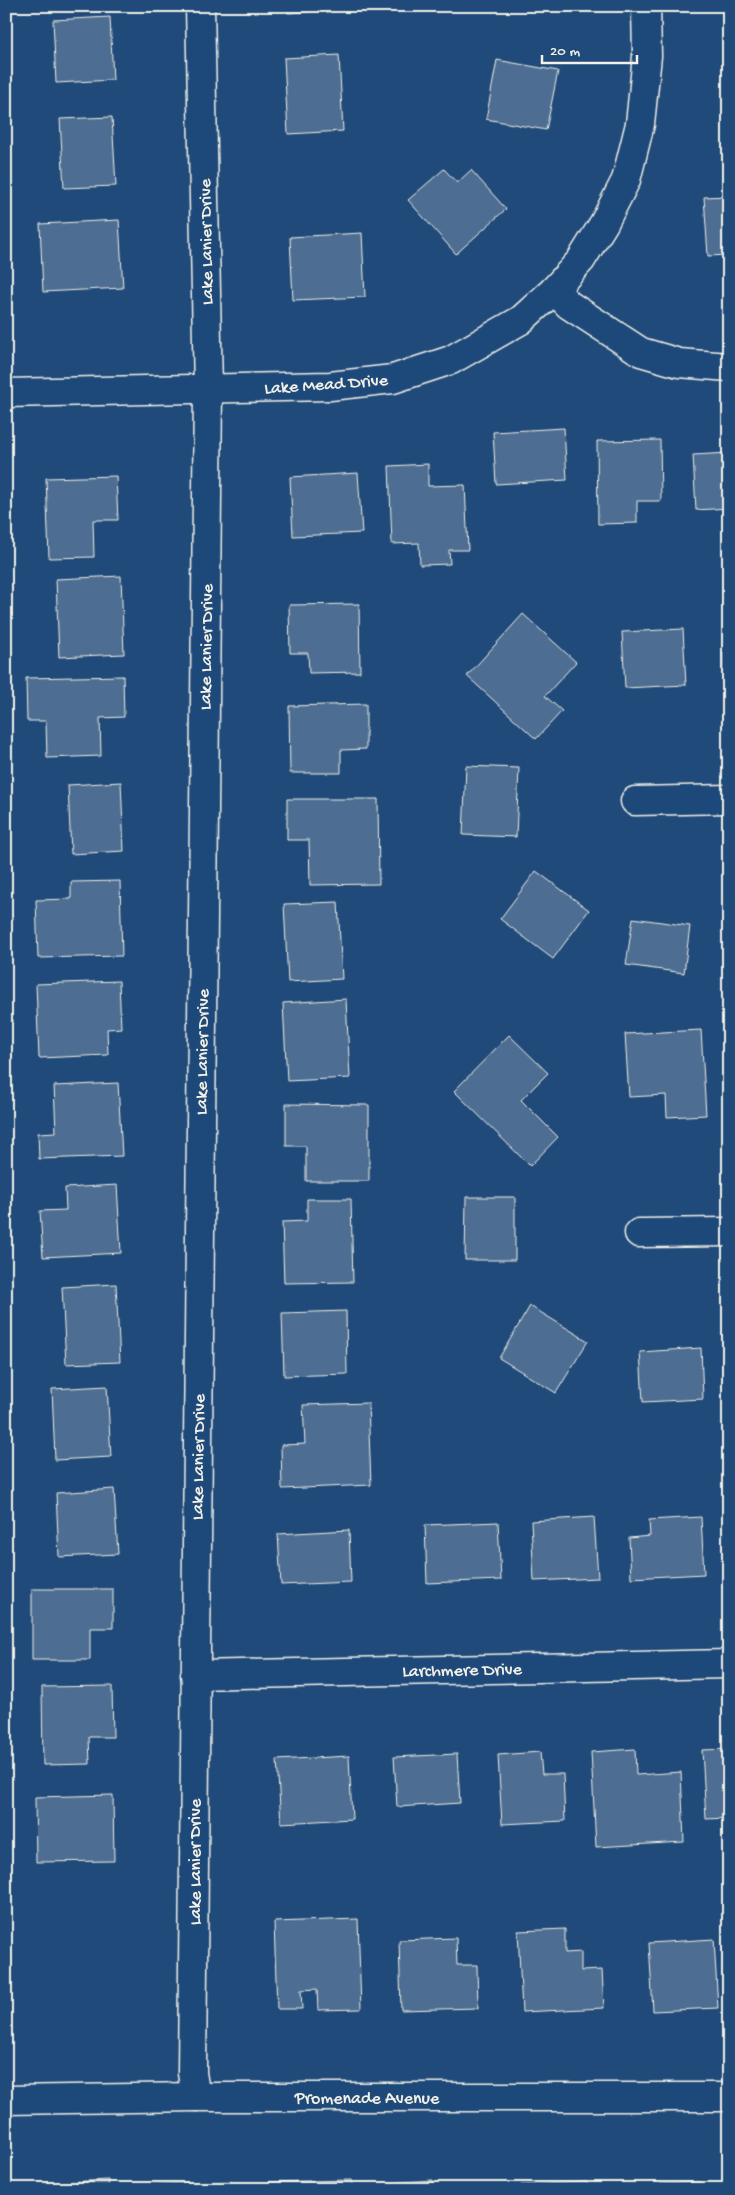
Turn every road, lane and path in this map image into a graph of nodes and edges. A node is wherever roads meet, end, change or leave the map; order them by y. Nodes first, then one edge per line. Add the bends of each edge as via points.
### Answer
1 (200, 6) edge
2 (646, 6) edge
3 (554, 290) junction
4 (729, 368) edge
5 (208, 389) junction
6 (6, 393) edge
7 (729, 799) edge
8 (635, 801) dead end
9 (729, 1232) edge
10 (639, 1234) dead end
11 (729, 1664) edge
12 (195, 1675) junction
13 (196, 2097) junction
14 (729, 2097) edge
15 (6, 2100) edge

1 - 5 street, Lake Lanier Drive
2 - 3 street, Lake Mead Drive via 647,56 640,124 626,180 581,260
3 - 4 street via 569,305 641,352 679,363
3 - 5 street, Lake Mead Drive via 521,320 451,360 393,379 330,386
5 - 6 street, Lake Mead Drive
5 - 12 street, Lake Lanier Drive
7 - 8 street
9 - 10 street
11 - 12 street, Larchmere Drive
12 - 13 street, Lake Lanier Drive via 192,2073
13 - 14 street, Promenade Avenue
13 - 15 street, Promenade Avenue

